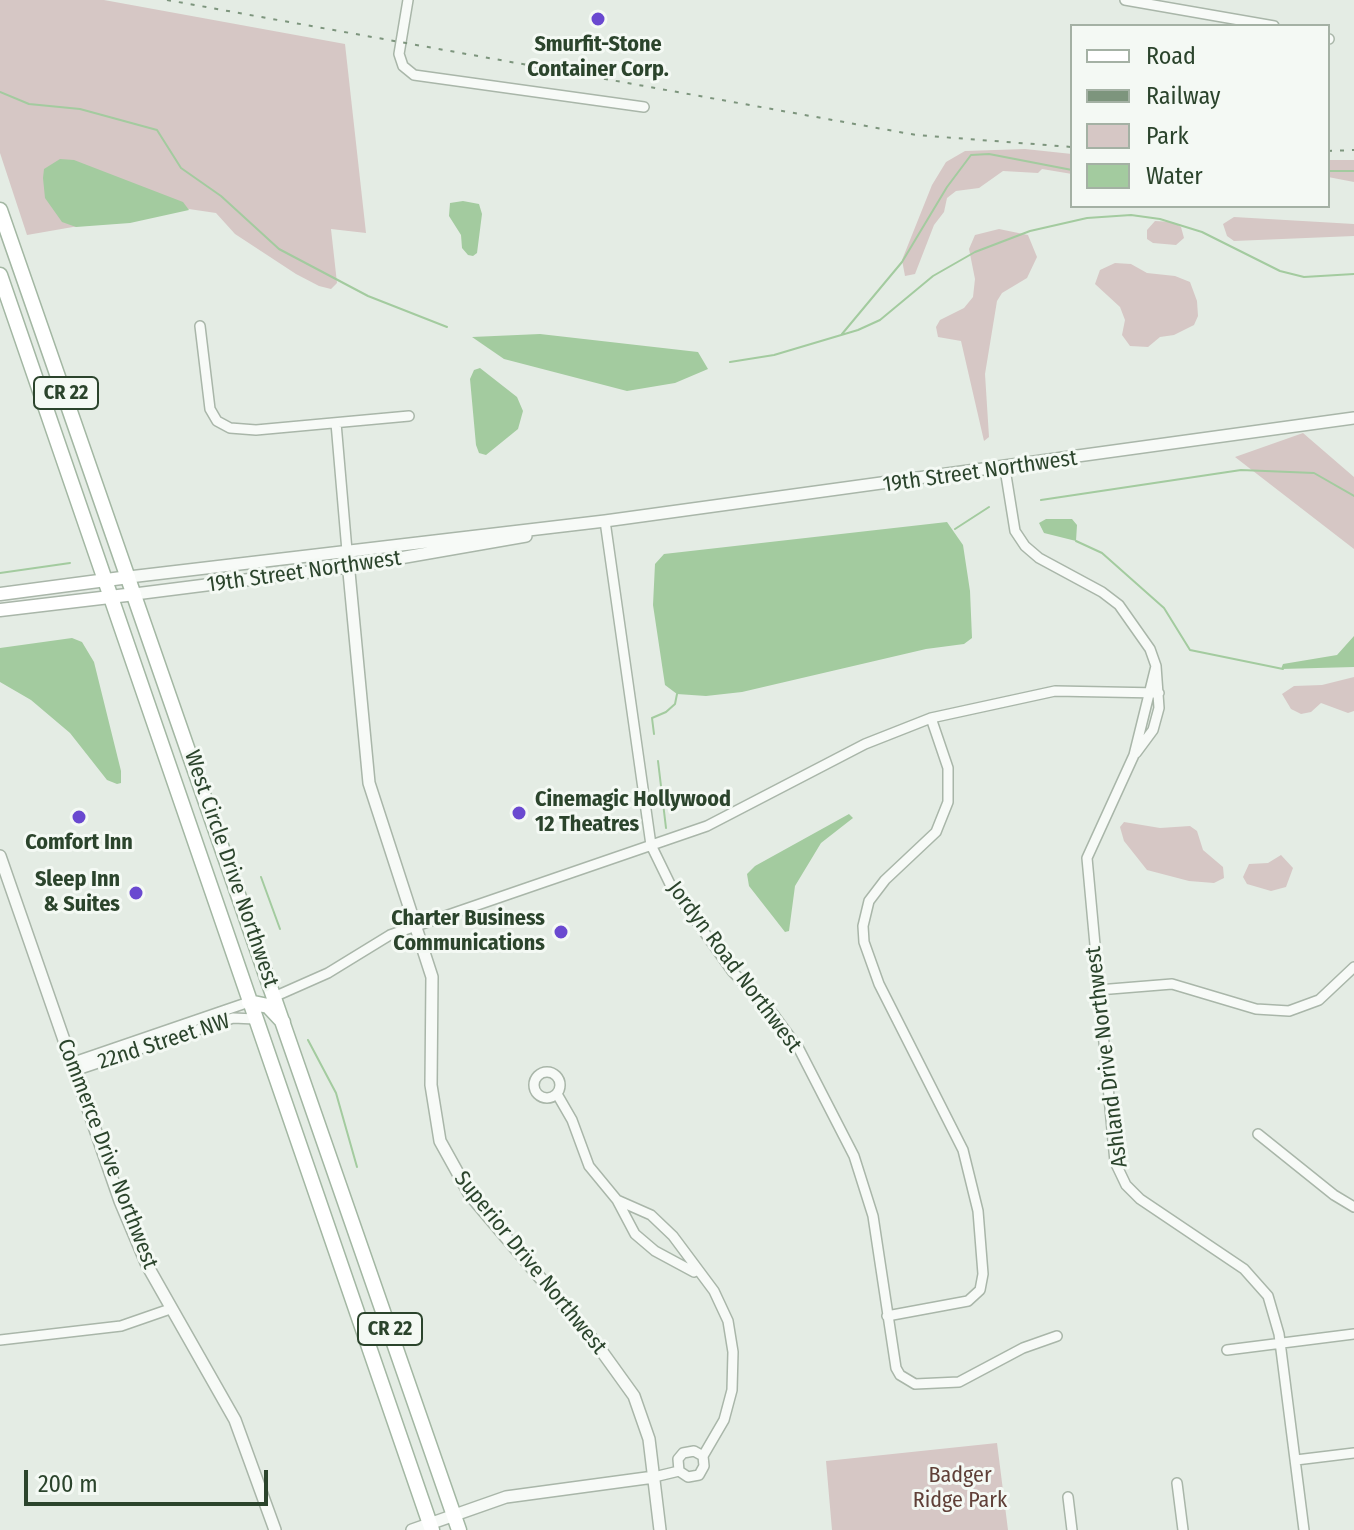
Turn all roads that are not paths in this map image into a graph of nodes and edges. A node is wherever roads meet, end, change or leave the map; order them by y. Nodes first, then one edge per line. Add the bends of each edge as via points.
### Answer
1 (408, 0) edge
2 (1125, 0) edge
3 (1263, 24) edge
4 (644, 107) dead end
5 (0, 210) edge
6 (0, 275) edge
7 (200, 326) dead end
8 (409, 416) dead end
9 (1354, 418) edge
10 (336, 423) junction
11 (1005, 469) junction
12 (605, 521) junction
13 (347, 551) junction
14 (348, 567) junction
15 (129, 577) junction
16 (105, 580) junction
17 (0, 594) edge
18 (135, 594) junction
19 (111, 597) junction
20 (0, 610) edge
21 (1154, 693) junction
22 (931, 718) junction
23 (651, 845) junction
24 (0, 856) edge
25 (4, 882) edge
26 (418, 925) junction
27 (1354, 967) edge
28 (1098, 990) junction
29 (276, 996) junction
30 (249, 1002) junction
31 (255, 1019) junction
32 (286, 1026) junction
33 (73, 1067) junction
34 (557, 1094) dead end
35 (1258, 1134) dead end
36 (617, 1200) junction
37 (1354, 1207) edge
38 (700, 1276) junction
39 (170, 1309) junction
40 (887, 1316) junction
41 (1354, 1334) edge
42 (1057, 1336) dead end
43 (0, 1340) edge
44 (1280, 1343) junction
45 (1227, 1350) dead end
46 (1354, 1453) edge
47 (703, 1456) junction
48 (1296, 1460) junction
49 (679, 1471) junction
50 (654, 1477) junction
51 (1177, 1483) dead end
52 (1068, 1497) dead end
53 (454, 1514) junction
54 (431, 1527) edge
55 (275, 1530) edge
56 (412, 1530) edge
57 (459, 1530) edge
58 (660, 1530) edge
59 (1072, 1530) edge
60 (1183, 1530) edge
61 (1304, 1530) edge

1 - 4 street via 399,54 414,75
2 - 3 street
5 - 15 main road, West Circle Drive Northwest / CR 22
6 - 16 main road, West Circle Drive Northwest / CR 22
7 - 10 street via 208,401 221,424 247,431
8 - 10 street
9 - 11 street, 19th Street Northwest
10 - 13 street, Superior Drive Northwest
11 - 12 street, 19th Street Northwest
11 - 21 street, Ashland Drive Northwest via 1015,531 1039,558 1119,605 1143,634 1156,666
12 - 13 street, 19th Street Northwest
12 - 14 street, 19th Street Northwest
12 - 23 street, Jordyn Road Northwest
13 - 14 street, Superior Drive Northwest
13 - 15 street, 19th Street Northwest
14 - 18 street, 19th Street Northwest
14 - 26 street, Superior Drive Northwest via 369,783
15 - 16 main road, 19th Street Northwest
15 - 18 main road, West Circle Drive Northwest / CR 22
16 - 17 main road, 19th Street Northwest
16 - 19 main road, West Circle Drive Northwest / CR 22
18 - 19 main road, 19th Street Northwest
18 - 29 main road, West Circle Drive Northwest / CR 22
19 - 20 main road, 19th Street Northwest
19 - 30 main road, West Circle Drive Northwest / CR 22
21 - 22 street via 1055,691
21 - 28 street, Ashland Drive Northwest via 1134,755 1087,858
22 - 23 street via 865,744 707,826
22 - 40 street via 948,768 948,802 936,832 869,901 866,954 963,1150 978,1211 983,1263 980,1290 968,1301
23 - 26 street
23 - 40 street, Jordyn Road Northwest via 670,884 732,971 799,1049 854,1156 873,1216
24 - 25 street, Commerce Drive Northwest
25 - 33 street, Commerce Drive Northwest
26 - 29 street via 371,944 328,973
26 - 50 street, Superior Drive Northwest via 432,977 432,1102 446,1156 470,1195 626,1382 646,1426
27 - 28 street via 1319,1000 1289,1011 1256,1009 1172,984
28 - 44 street, Ashland Drive Northwest via 1113,1154 1121,1178 1148,1205 1251,1275 1272,1304
29 - 32 main road, West Circle Drive Northwest / CR 22
30 - 31 main road, West Circle Drive Northwest / CR 22
30 - 32 main road via 268,1006
30 - 33 street, 22nd Street NW
31 - 33 street, 22nd Street NW via 233,1018
31 - 54 main road, West Circle Drive Northwest / CR 22
32 - 53 main road, West Circle Drive Northwest / CR 22
33 - 39 street, Commerce Drive Northwest via 120,1201
34 - 36 street via 589,1166
35 - 37 street
36 - 38 street via 663,1225
36 - 38 street via 635,1234
38 - 47 street via 728,1321 734,1372 724,1420
39 - 43 street via 133,1324
39 - 55 street, Commerce Drive Northwest via 235,1420
40 - 42 street, Jordyn Road Northwest via 896,1368 915,1384 959,1382
41 - 44 street
44 - 45 street
44 - 48 street, Ashland Drive Northwest
46 - 48 street
47 - 49 street via 683,1453
47 - 49 street via 699,1475 688,1477
48 - 61 street, Ashland Drive Northwest
49 - 50 street
50 - 53 street via 506,1497
50 - 58 street, Superior Drive Northwest
51 - 60 street
52 - 59 street
53 - 54 street
53 - 57 main road, West Circle Drive Northwest / CR 22
54 - 56 street

